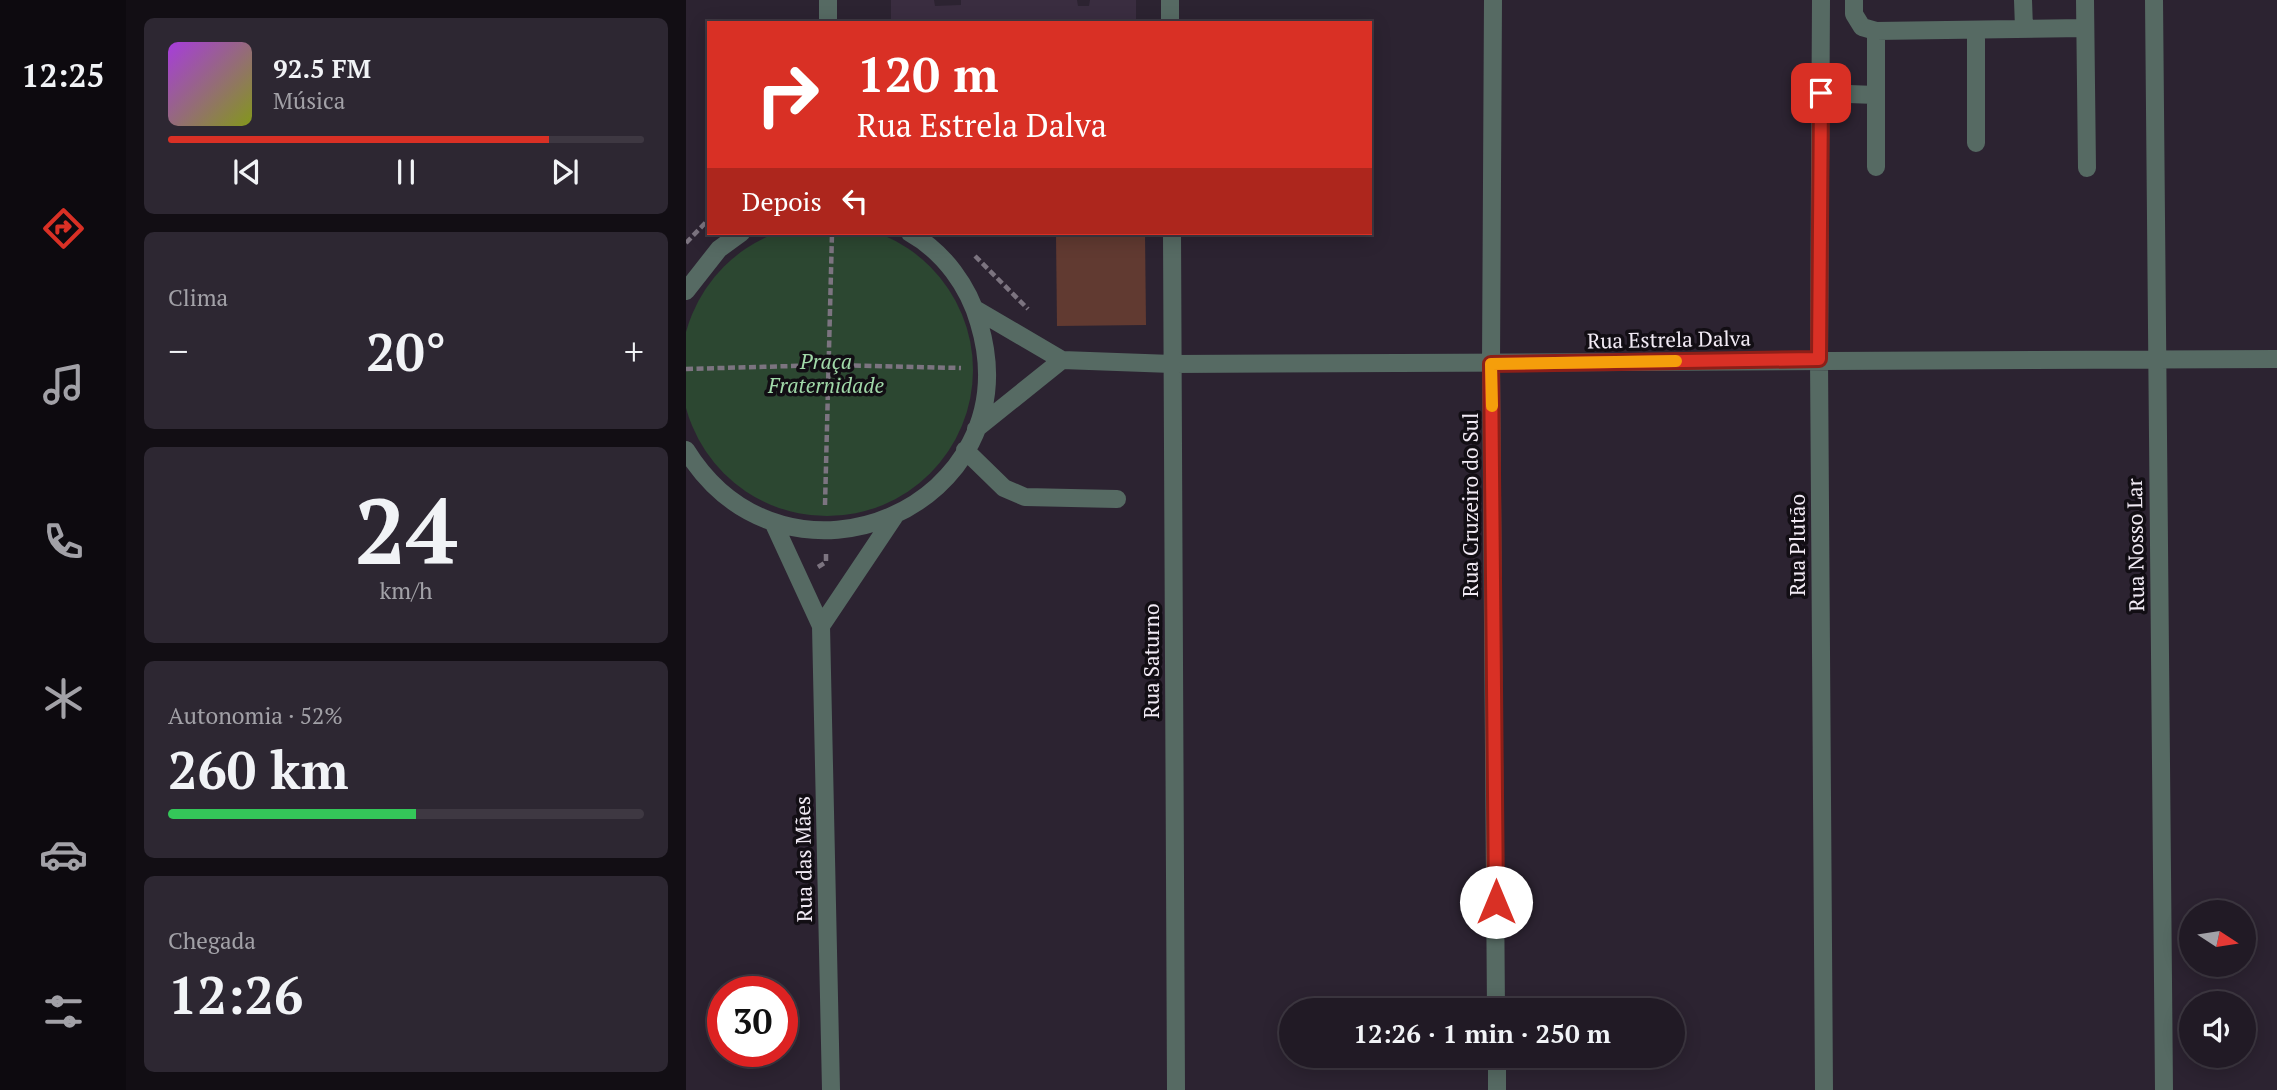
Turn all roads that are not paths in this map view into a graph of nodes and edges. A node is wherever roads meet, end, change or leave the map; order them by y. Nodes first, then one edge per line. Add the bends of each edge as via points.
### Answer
1 (828, 0) edge
2 (1170, 0) edge
3 (1493, 0) edge
4 (1821, 0) edge
5 (1854, 0) edge
6 (2023, 0) edge
7 (2085, 0) edge
8 (2154, 0) edge
9 (828, 21) edge
10 (1170, 21) edge
11 (2024, 28) junction
12 (2084, 28) junction
13 (1976, 30) junction
14 (1876, 31) junction
15 (1821, 93) junction
16 (1876, 95) junction
17 (1976, 143) dead end
18 (1876, 167) dead end
19 (2087, 168) dead end
20 (738, 235) edge
21 (913, 235) edge
22 (1172, 235) edge
23 (686, 291) edge
24 (975, 309) junction
25 (1819, 359) junction
26 (2155, 359) junction
27 (2277, 359) edge
28 (1062, 360) junction
29 (1172, 364) junction
30 (1491, 364) junction
31 (976, 429) junction
32 (686, 450) edge
33 (965, 450) junction
34 (1117, 499) dead end
35 (894, 517) junction
36 (774, 524) junction
37 (821, 626) junction
38 (1496, 998) edge
39 (1497, 1068) edge
40 (831, 1090) edge
41 (1176, 1090) edge
42 (1497, 1090) edge
43 (1824, 1090) edge
44 (2164, 1090) edge

1 - 9 street
2 - 10 street
3 - 30 street, Rua Cruzeiro do Sul
4 - 15 street, Rua Plutão
5 - 14 street via 1854,14 1863,27
6 - 11 street
7 - 12 street
8 - 26 street, Rua Nosso Lar
11 - 12 street
11 - 13 street
12 - 19 street
13 - 14 street
13 - 17 street
14 - 16 street
15 - 16 street
15 - 25 street, Rua Plutão
16 - 18 street
20 - 23 street via 719,249
21 - 24 street via 942,258
22 - 29 street, Rua Saturno
24 - 28 street, Rua Estrela Dalva
24 - 31 street via 987,369 985,400
25 - 26 street, Rua Estrela Dalva
25 - 30 street, Rua Estrela Dalva
25 - 43 street, Rua Plutão
26 - 27 street, Rua Estrela Dalva
26 - 44 street, Rua Nosso Lar
28 - 29 street, Rua Estrela Dalva
28 - 31 street
29 - 30 street, Rua Estrela Dalva
29 - 41 street, Rua Saturno
30 - 38 street, Rua Cruzeiro do Sul
31 - 33 street
32 - 36 street via 699,472 721,494
33 - 34 street via 1004,488 1025,497
33 - 35 street via 943,481
35 - 36 street via 865,527 825,532
35 - 37 street
36 - 37 street, Rua das Mães
37 - 40 street, Rua das Mães
39 - 42 street

